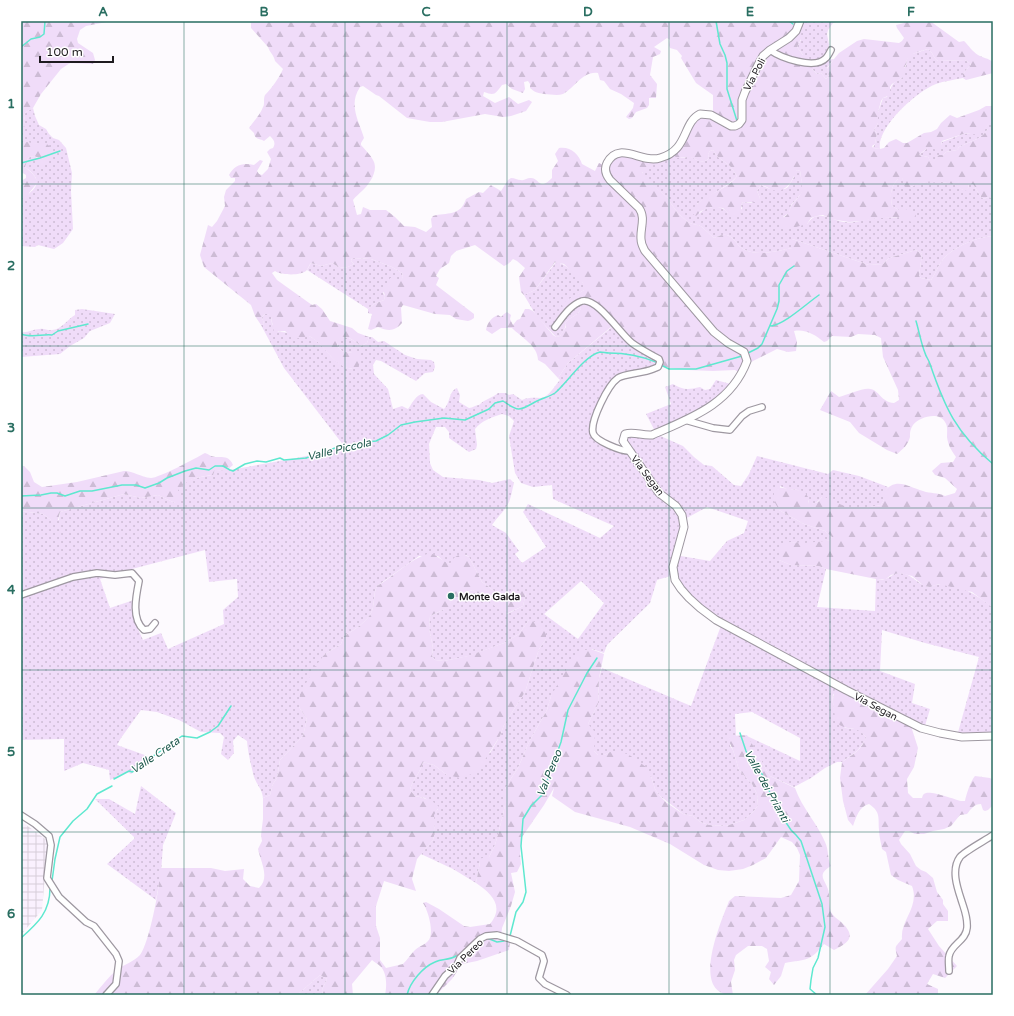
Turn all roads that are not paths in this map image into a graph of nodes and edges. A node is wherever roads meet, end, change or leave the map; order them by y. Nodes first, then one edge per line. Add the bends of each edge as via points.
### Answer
1 (800, 21) edge
2 (770, 50) junction
3 (831, 50) dead end
4 (607, 163) joint
5 (555, 327) dead end
6 (762, 406) dead end
7 (685, 420) junction
8 (629, 451) junction
9 (21, 595) edge
10 (155, 623) dead end
11 (993, 736) edge
12 (21, 815) edge
13 (993, 835) edge
14 (949, 971) dead end
15 (106, 995) edge
16 (432, 995) edge
17 (567, 995) edge

1 - 2 street, Via Poli via 796,31 789,38
2 - 3 street via 778,56 813,63 826,59
2 - 4 street, Via Poli via 758,65 745,92 742,100 742,120 739,124 731,126 711,115 700,114 692,121 682,143 669,154 650,160 622,152
4 - 7 street, Via Segan via 606,175 643,213 641,240 645,251 714,332 744,352 747,361 728,393
5 - 8 street via 573,306 588,301 611,320 631,342 659,359 658,367 644,373 624,376 611,385 595,417 592,428 596,438
6 - 7 street via 742,416 730,430
7 - 8 street, Via Segan via 652,435 632,432 625,434 623,441
8 - 11 street, Via Segan via 659,493 682,514 684,527 673,567 675,580 700,608 722,623 921,728 962,737
9 - 10 street via 73,577 97,573 115,576 132,573 139,581 136,613 139,625 144,630 150,629
12 - 15 street via 49,836 51,845 47,878 59,897 86,922 94,926 116,954 119,961 116,984
13 - 14 street via 958,862 955,878 967,915 967,929 965,937 949,955
16 - 17 street, Via Pereo via 460,958 480,939 497,935 517,941 542,955 544,960 539,978 545,984

